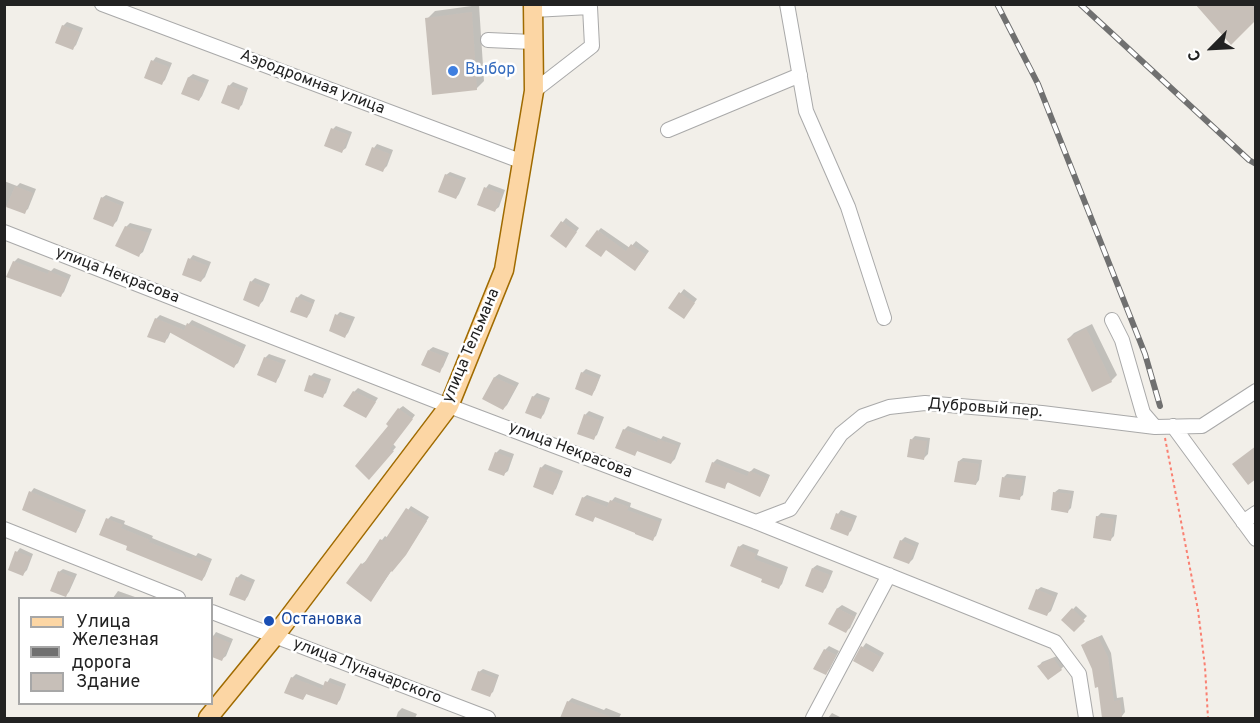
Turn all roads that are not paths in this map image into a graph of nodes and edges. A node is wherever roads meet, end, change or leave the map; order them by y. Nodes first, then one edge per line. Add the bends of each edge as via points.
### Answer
1 (102, 4) edge
2 (787, 4) edge
3 (533, 7) edge
4 (488, 40) dead end
5 (533, 42) junction
6 (800, 75) junction
7 (534, 91) junction
8 (668, 130) dead end
9 (523, 162) junction
10 (4, 232) edge
11 (884, 318) dead end
12 (1112, 320) dead end
13 (1256, 391) edge
14 (449, 405) junction
15 (1164, 427) junction
16 (1256, 513) edge
17 (756, 522) junction
18 (1243, 522) junction
19 (4, 529) edge
20 (1256, 539) edge
21 (889, 575) junction
22 (175, 597) edge
23 (213, 612) edge
24 (274, 637) junction
25 (208, 718) edge
26 (488, 718) edge
27 (813, 718) edge
28 (1086, 718) edge

1 - 9 street, Аэродромная улица
2 - 6 street
3 - 5 main road, улица Тельмана
3 - 7 street via 590,7 592,46
4 - 5 street
5 - 7 main road, улица Тельмана
6 - 8 street
6 - 11 street via 806,111 848,207
7 - 9 main road, улица Тельмана
9 - 14 main road, улица Тельмана via 504,270
10 - 14 street, улица Некрасова
12 - 15 street via 1122,340 1143,413
13 - 15 street, Дубровый пер. via 1202,426
14 - 17 street, улица Некрасова
14 - 24 main road, улица Тельмана
15 - 17 street, Дубровый пер. via 925,403 890,407 863,416 842,434 790,509
15 - 18 street
16 - 18 street
17 - 21 street, улица Некрасова
18 - 20 street
19 - 22 street
21 - 27 street
21 - 28 street, улица Некрасова via 1055,642 1079,674
23 - 24 street, улица Луначарского
24 - 25 main road, улица Тельмана
24 - 26 street, улица Луначарского

